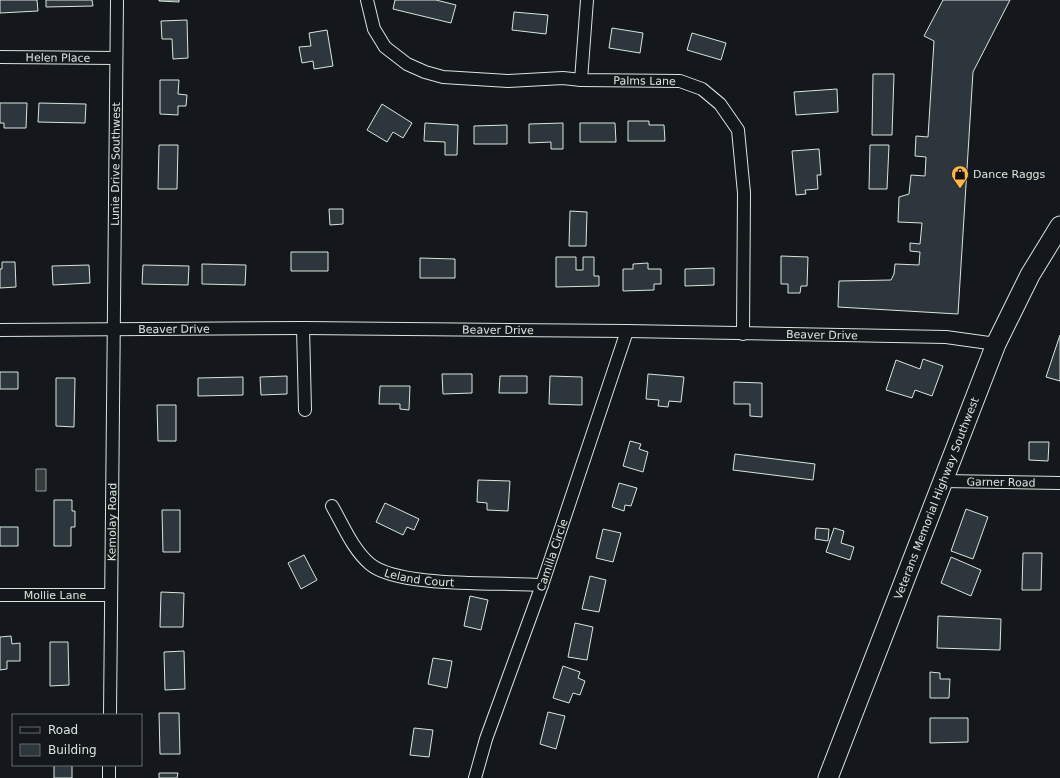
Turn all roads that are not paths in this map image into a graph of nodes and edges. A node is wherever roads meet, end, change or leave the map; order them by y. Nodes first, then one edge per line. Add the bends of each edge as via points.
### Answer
1 (117, 0) edge
2 (367, 0) edge
3 (586, 0) edge
4 (0, 57) edge
5 (116, 58) junction
6 (581, 80) junction
7 (1060, 226) edge
8 (303, 328) junction
9 (114, 329) junction
10 (0, 330) edge
11 (627, 331) junction
12 (743, 334) junction
13 (996, 344) junction
14 (305, 410) dead end
15 (943, 481) junction
16 (1060, 483) edge
17 (332, 506) dead end
18 (542, 585) junction
19 (0, 595) edge
20 (111, 595) junction
21 (110, 714) edge
22 (109, 766) edge
23 (109, 778) edge
24 (475, 778) edge
25 (828, 778) edge

1 - 5 street, Lunie Drive Southwest
2 - 6 street, Palms Lane via 374,29 385,47 407,64 425,72 443,77 508,81 563,78
3 - 6 street
4 - 5 street, Helen Place
5 - 9 street, Lunie Drive Southwest
6 - 12 street, Palms Lane via 680,81 702,88 720,104 738,130 744,193
7 - 13 main road, Veterans Memorial Highway Southwest via 1030,275
8 - 9 street, Beaver Drive
8 - 11 street, Beaver Drive
8 - 14 street
9 - 10 street, Beaver Drive
9 - 20 street, Kemolay Road
11 - 12 street, Beaver Drive
11 - 18 street, Camilla Circle
12 - 13 street, Beaver Drive via 946,337
13 - 15 main road, Veterans Memorial Highway Southwest
15 - 16 street, Garner Road
15 - 25 main road, Veterans Memorial Highway Southwest
17 - 18 street, Leland Court via 359,552 371,565 385,572 426,581
18 - 24 street, Camilla Circle via 486,739
19 - 20 street, Mollie Lane
20 - 21 street, Kemolay Road
22 - 23 street

